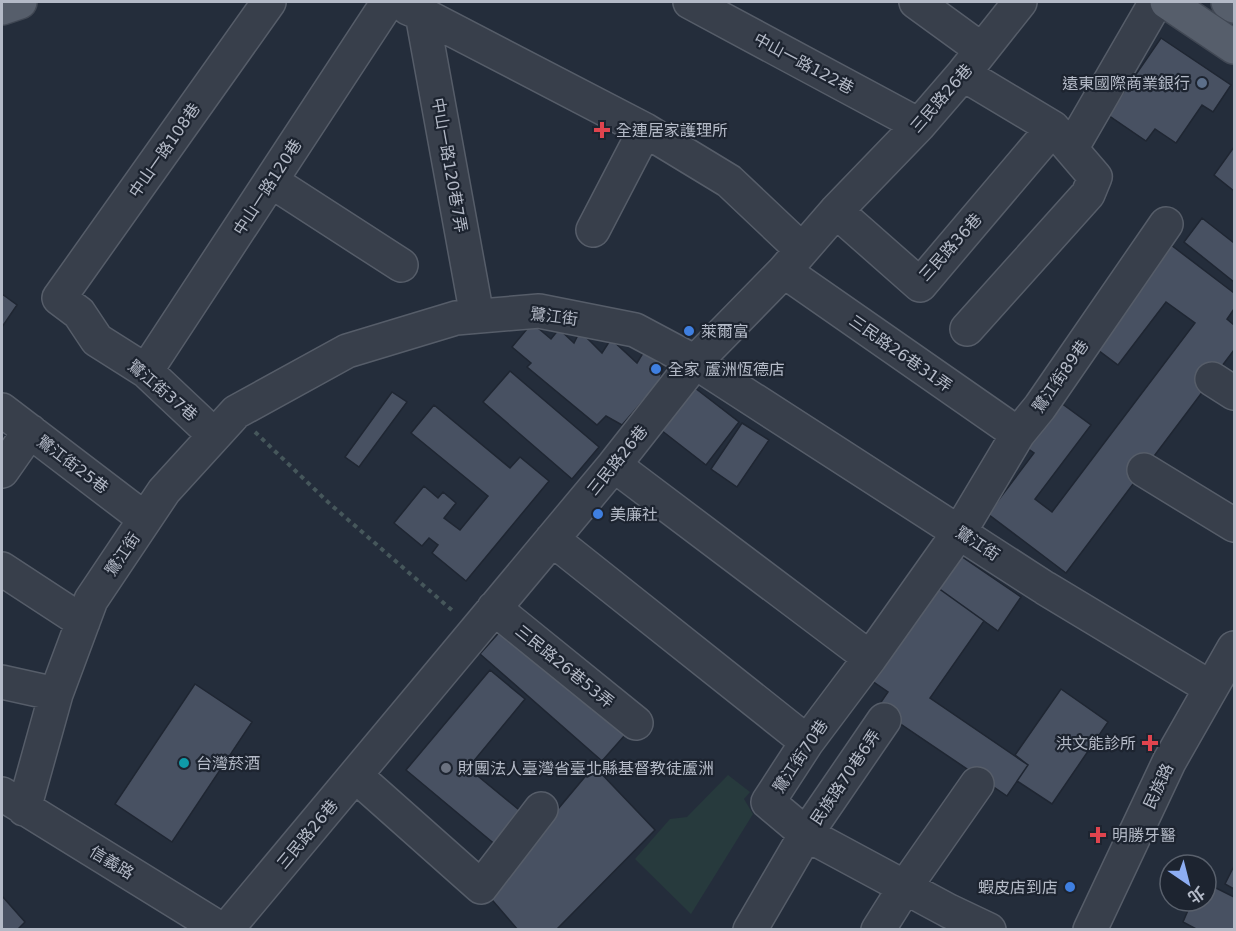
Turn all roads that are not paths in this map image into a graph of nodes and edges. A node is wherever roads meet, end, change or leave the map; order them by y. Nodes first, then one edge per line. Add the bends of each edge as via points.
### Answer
1 (20, 2) edge
2 (269, 2) edge
3 (388, 2) edge
4 (690, 2) edge
5 (916, 2) edge
6 (1020, 2) edge
7 (1156, 2) edge
8 (1167, 2) edge
9 (1228, 2) edge
10 (1234, 6) edge
11 (2, 8) edge
12 (409, 8) edge
13 (1234, 47) edge
14 (973, 62) junction
15 (919, 125) junction
16 (645, 130) junction
17 (1062, 139) junction
18 (271, 181) junction
19 (836, 211) junction
20 (1166, 224) dead end
21 (593, 231) dead end
22 (793, 260) junction
23 (401, 265) dead end
24 (59, 298) joint
25 (477, 316) junction
26 (967, 329) dead end
27 (695, 362) junction
28 (146, 371) junction
29 (2, 410) edge
30 (225, 424) junction
31 (30, 431) junction
32 (1018, 434) junction
33 (614, 465) junction
34 (1144, 470) dead end
35 (2, 471) edge
36 (146, 519) junction
37 (1234, 525) edge
38 (960, 531) junction
39 (552, 539) junction
40 (2, 569) edge
41 (485, 620) junction
42 (83, 622) junction
43 (1234, 648) edge
44 (870, 658) junction
45 (2, 682) edge
46 (1211, 688) junction
47 (56, 694) junction
48 (884, 720) dead end
49 (636, 723) dead end
50 (807, 742) junction
51 (356, 776) junction
52 (977, 784) dead end
53 (13, 801) edge
54 (541, 809) dead end
55 (806, 834) junction
56 (905, 886) junction
57 (224, 930) edge
58 (750, 930) edge
59 (878, 930) edge
60 (989, 930) edge
61 (1090, 930) edge

1 - 11 main road
2 - 24 street, 中山一路108巷
3 - 18 street, 中山一路120巷
4 - 15 street, 中山一路122巷
5 - 14 street
6 - 14 street, 三民路26巷
7 - 17 street, 三民路36巷
8 - 13 main road
9 - 10 main road
12 - 16 street, 中山一路120巷7弄
12 - 25 street, 中山一路120巷7弄
14 - 15 street, 三民路26巷
14 - 17 street
15 - 19 street, 三民路26巷
16 - 21 street
16 - 22 street, 中山一路120巷7弄 via 729,181
17 - 19 street, 三民路36巷 via 920,285
17 - 26 street via 1095,177 1088,194
18 - 23 street
18 - 28 street, 中山一路120巷
19 - 22 street, 三民路26巷
20 - 32 street, 鷺江街89巷
22 - 27 street, 三民路26巷
22 - 32 street, 三民路26巷31弄
24 - 28 street, 鷺江街37巷 via 79,313 98,340
25 - 27 street, 鷺江街 via 539,311 635,330
25 - 30 street, 鷺江街 via 456,318 347,351
27 - 33 street, 三民路26巷
27 - 38 street, 鷺江街
28 - 30 street, 鷺江街37巷
29 - 31 street, 鷺江街25巷
30 - 36 street, 鷺江街 via 164,491
31 - 35 street
31 - 36 street, 鷺江街25巷
32 - 38 street, 鷺江街89巷
33 - 39 street, 三民路26巷
33 - 44 street
34 - 37 street
36 - 42 street, 鷺江街 via 91,600
38 - 44 street, 鷺江街70巷
38 - 46 street, 鷺江街 via 1045,588
39 - 41 street, 三民路26巷
39 - 50 street
40 - 42 street
41 - 49 street, 三民路26巷53弄
41 - 51 street, 三民路26巷
42 - 47 street, 鷺江街
43 - 46 street, 民族路
44 - 50 street, 鷺江街70巷
45 - 47 street
46 - 61 street, 民族路 via 1169,762
47 - 53 street, 鷺江街
48 - 55 street, 民族路70巷6弄
50 - 55 street, 鷺江街70巷 via 768,802
51 - 54 street via 481,887
51 - 57 street, 三民路26巷
52 - 56 street
53 - 57 street, 信義路
55 - 56 street, 鷺江街70巷
55 - 58 street, 民族路70巷6弄
56 - 59 street
56 - 60 street, 鷺江街70巷

